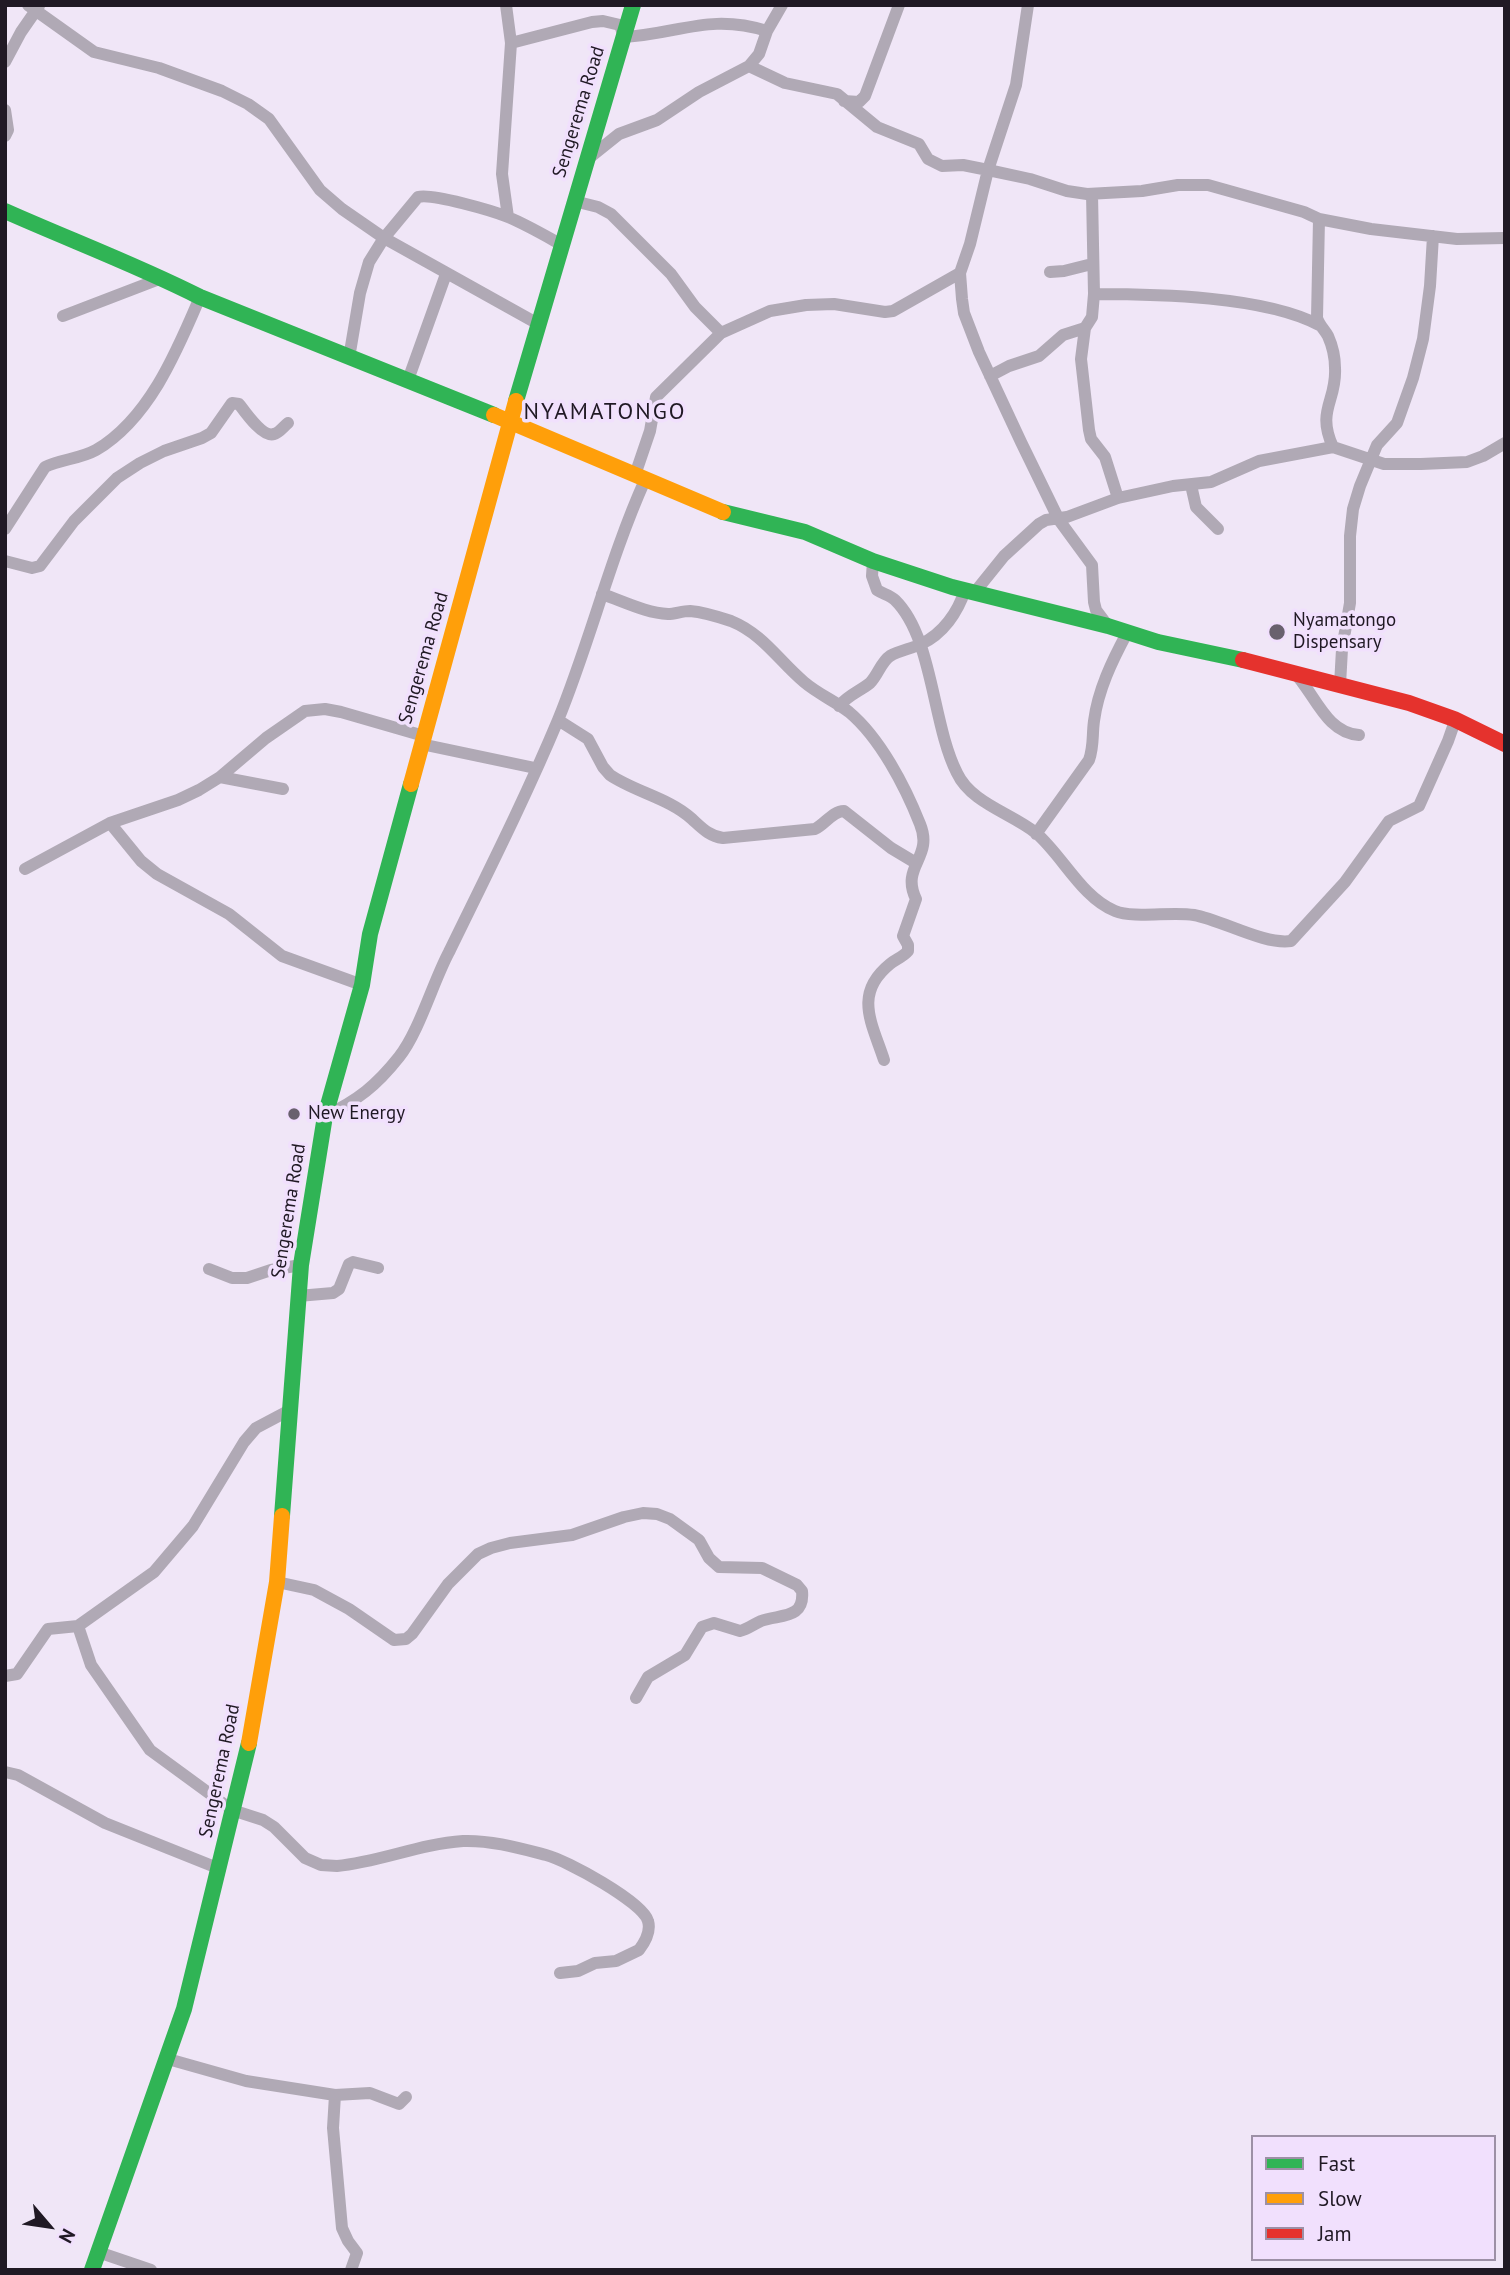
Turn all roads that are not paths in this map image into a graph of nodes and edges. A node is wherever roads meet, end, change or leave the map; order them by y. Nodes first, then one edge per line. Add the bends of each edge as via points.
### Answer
1 (506, 5) edge
2 (633, 5) edge
3 (782, 5) edge
4 (899, 5) edge
5 (1028, 5) edge
6 (34, 7) edge
7 (767, 31) junction
8 (624, 37) junction
9 (511, 43) junction
10 (5, 62) edge
11 (749, 66) junction
12 (844, 101) junction
13 (5, 110) edge
14 (5, 136) edge
15 (589, 158) junction
16 (988, 170) junction
17 (1091, 194) junction
18 (574, 201) junction
19 (5, 211) edge
20 (508, 217) junction
21 (1319, 219) junction
22 (1433, 236) junction
23 (1505, 238) edge
24 (384, 239) junction
25 (562, 244) junction
26 (1092, 264) junction
27 (1050, 272) dead end
28 (960, 273) junction
29 (446, 274) junction
30 (162, 278) junction
31 (1094, 293) junction
32 (200, 297) junction
33 (64, 316) dead end
34 (1319, 325) junction
35 (540, 326) junction
36 (1085, 328) junction
37 (721, 333) junction
38 (349, 358) junction
39 (990, 376) junction
40 (408, 380) junction
41 (510, 422) junction
42 (288, 423) dead end
43 (1505, 443) edge
44 (1334, 446) junction
45 (1371, 460) junction
46 (640, 478) junction
47 (1191, 485) junction
48 (1118, 498) junction
49 (1059, 520) junction
50 (5, 529) edge
51 (1219, 529) dead end
52 (5, 561) edge
53 (873, 561) junction
54 (970, 591) junction
55 (602, 594) junction
56 (1108, 626) junction
57 (1127, 633) junction
58 (921, 645) junction
59 (1292, 671) junction
60 (1340, 685) junction
61 (839, 706) junction
62 (1454, 719) junction
63 (558, 720) junction
64 (1359, 735) dead end
65 (423, 740) junction
66 (1505, 744) edge
67 (535, 768) junction
68 (220, 777) junction
69 (283, 789) dead end
70 (110, 823) junction
71 (1036, 834) junction
72 (916, 863) junction
73 (25, 869) dead end
74 (362, 985) junction
75 (884, 1060) dead end
76 (325, 1116) junction
77 (301, 1265) junction
78 (377, 1268) dead end
79 (209, 1269) dead end
80 (298, 1296) junction
81 (290, 1410) junction
82 (277, 1582) junction
83 (78, 1626) junction
84 (5, 1675) edge
85 (636, 1698) dead end
86 (5, 1772) edge
87 (232, 1810) junction
88 (220, 1869) junction
89 (560, 1973) dead end
90 (168, 2059) junction
91 (335, 2095) junction
92 (406, 2097) dead end
93 (98, 2252) junction
94 (92, 2270) edge
95 (151, 2270) edge
96 (351, 2270) edge

1 - 9 street
2 - 8 main road, Sengerema Road
3 - 7 street
4 - 12 street via 865,96 859,102
5 - 16 street via 1016,85
6 - 10 street
6 - 24 street via 94,52 200,82 261,112 320,190
7 - 8 street via 718,22
7 - 11 street
8 - 9 street via 620,26 603,21
8 - 15 main road, Sengerema Road
9 - 20 street via 502,174
11 - 12 street via 785,83 837,94
11 - 15 street via 657,120 619,134
12 - 16 street via 877,127 919,144 936,164
13 - 14 street
15 - 18 main road, Sengerema Road
16 - 17 street
16 - 28 street
17 - 21 street via 1208,185
17 - 26 street
18 - 25 main road, Sengerema Road
18 - 37 street via 611,214
19 - 30 main road
20 - 24 street via 424,195 413,201
20 - 25 street
21 - 22 street
21 - 34 street
22 - 23 street
22 - 45 street via 1423,338 1413,379 1400,418 1378,443
24 - 29 street
24 - 38 street via 364,276
25 - 35 main road, Sengerema Road
26 - 27 street
26 - 31 street
28 - 37 street via 893,311 806,305 770,311
28 - 39 street via 964,313
29 - 35 street
29 - 40 street
30 - 32 main road
30 - 33 street
31 - 34 street via 1218,300 1290,313
31 - 36 street
32 - 38 main road
32 - 50 street via 165,372 125,429 84,456 46,467
34 - 44 street via 1329,339 1335,370 1325,418
35 - 41 main road, Sengerema Road
36 - 39 street via 1063,335 1039,356
36 - 48 street via 1081,359 1089,430 1105,457
37 - 46 street via 656,397
38 - 40 main road
39 - 49 street
40 - 41 main road
41 - 46 main road
41 - 65 main road, Sengerema Road
42 - 52 street via 268,434 239,404 232,403 218,425 202,438 164,451 117,478 74,521 40,566
43 - 45 street via 1467,462 1384,464
44 - 45 street
44 - 47 street via 1259,461
45 - 60 street via 1352,518 1350,603
46 - 53 main road via 723,512 805,532
46 - 55 street
47 - 48 street
47 - 51 street via 1196,507
48 - 49 street
49 - 54 street via 1046,520 1018,540
49 - 56 street via 1092,565 1094,602
53 - 54 main road
53 - 58 street via 877,590 897,602
54 - 56 main road
54 - 58 street via 955,615
55 - 61 street via 653,611 689,611 738,625 765,641 805,683
55 - 63 street
56 - 57 main road
57 - 59 main road
57 - 71 street via 1104,681 1090,760
58 - 61 street via 886,659 872,681
58 - 71 street via 946,745 963,785
59 - 60 main road
59 - 64 street via 1336,728
60 - 62 main road
61 - 72 street via 855,717 883,750 921,825 924,847
62 - 66 main road
62 - 71 street via 1419,806 1389,821 1345,882 1289,942 1195,915 1115,911 1086,888
63 - 67 street
63 - 72 street via 588,739 610,775 690,817 715,837 815,830 834,813 844,811
65 - 67 street
65 - 68 street via 341,712 304,712
65 - 74 main road, Sengerema Road via 370,934
67 - 76 street via 408,1044 366,1093
68 - 69 street
68 - 70 street via 178,800
70 - 73 street
70 - 74 street via 157,874 229,914 282,956
72 - 75 street via 909,884 916,899 903,936 908,951 877,978 867,995
74 - 76 main road, Sengerema Road
76 - 77 main road, Sengerema Road
77 - 79 street via 247,1278
77 - 80 main road, Sengerema Road
78 - 80 street via 353,1262 333,1293
80 - 81 main road, Sengerema Road
81 - 82 main road, Sengerema Road
81 - 83 street via 256,1428 244,1442 193,1526 154,1572
82 - 85 street via 314,1590 400,1640 412,1634 448,1584 478,1554 510,1543 572,1535 643,1513 670,1519 699,1540 719,1567 762,1568 802,1591 802,1600 788,1616 740,1631 713,1623 702,1627 685,1655 648,1677
82 - 87 main road, Sengerema Road
83 - 84 street via 48,1629 17,1674
83 - 87 street via 91,1665 143,1742 162,1761
86 - 88 street via 105,1823
87 - 88 main road, Sengerema Road
87 - 89 street via 264,1820 305,1857 321,1865 353,1864 445,1843 493,1842 551,1857 616,1890 643,1911 648,1930 639,1951
88 - 90 main road, Sengerema Road
90 - 91 street via 246,2081
90 - 93 main road, Sengerema Road
91 - 92 street via 370,2093 400,2104
91 - 96 street via 333,2128 342,2228 357,2253
93 - 94 main road, Sengerema Road
93 - 95 street

